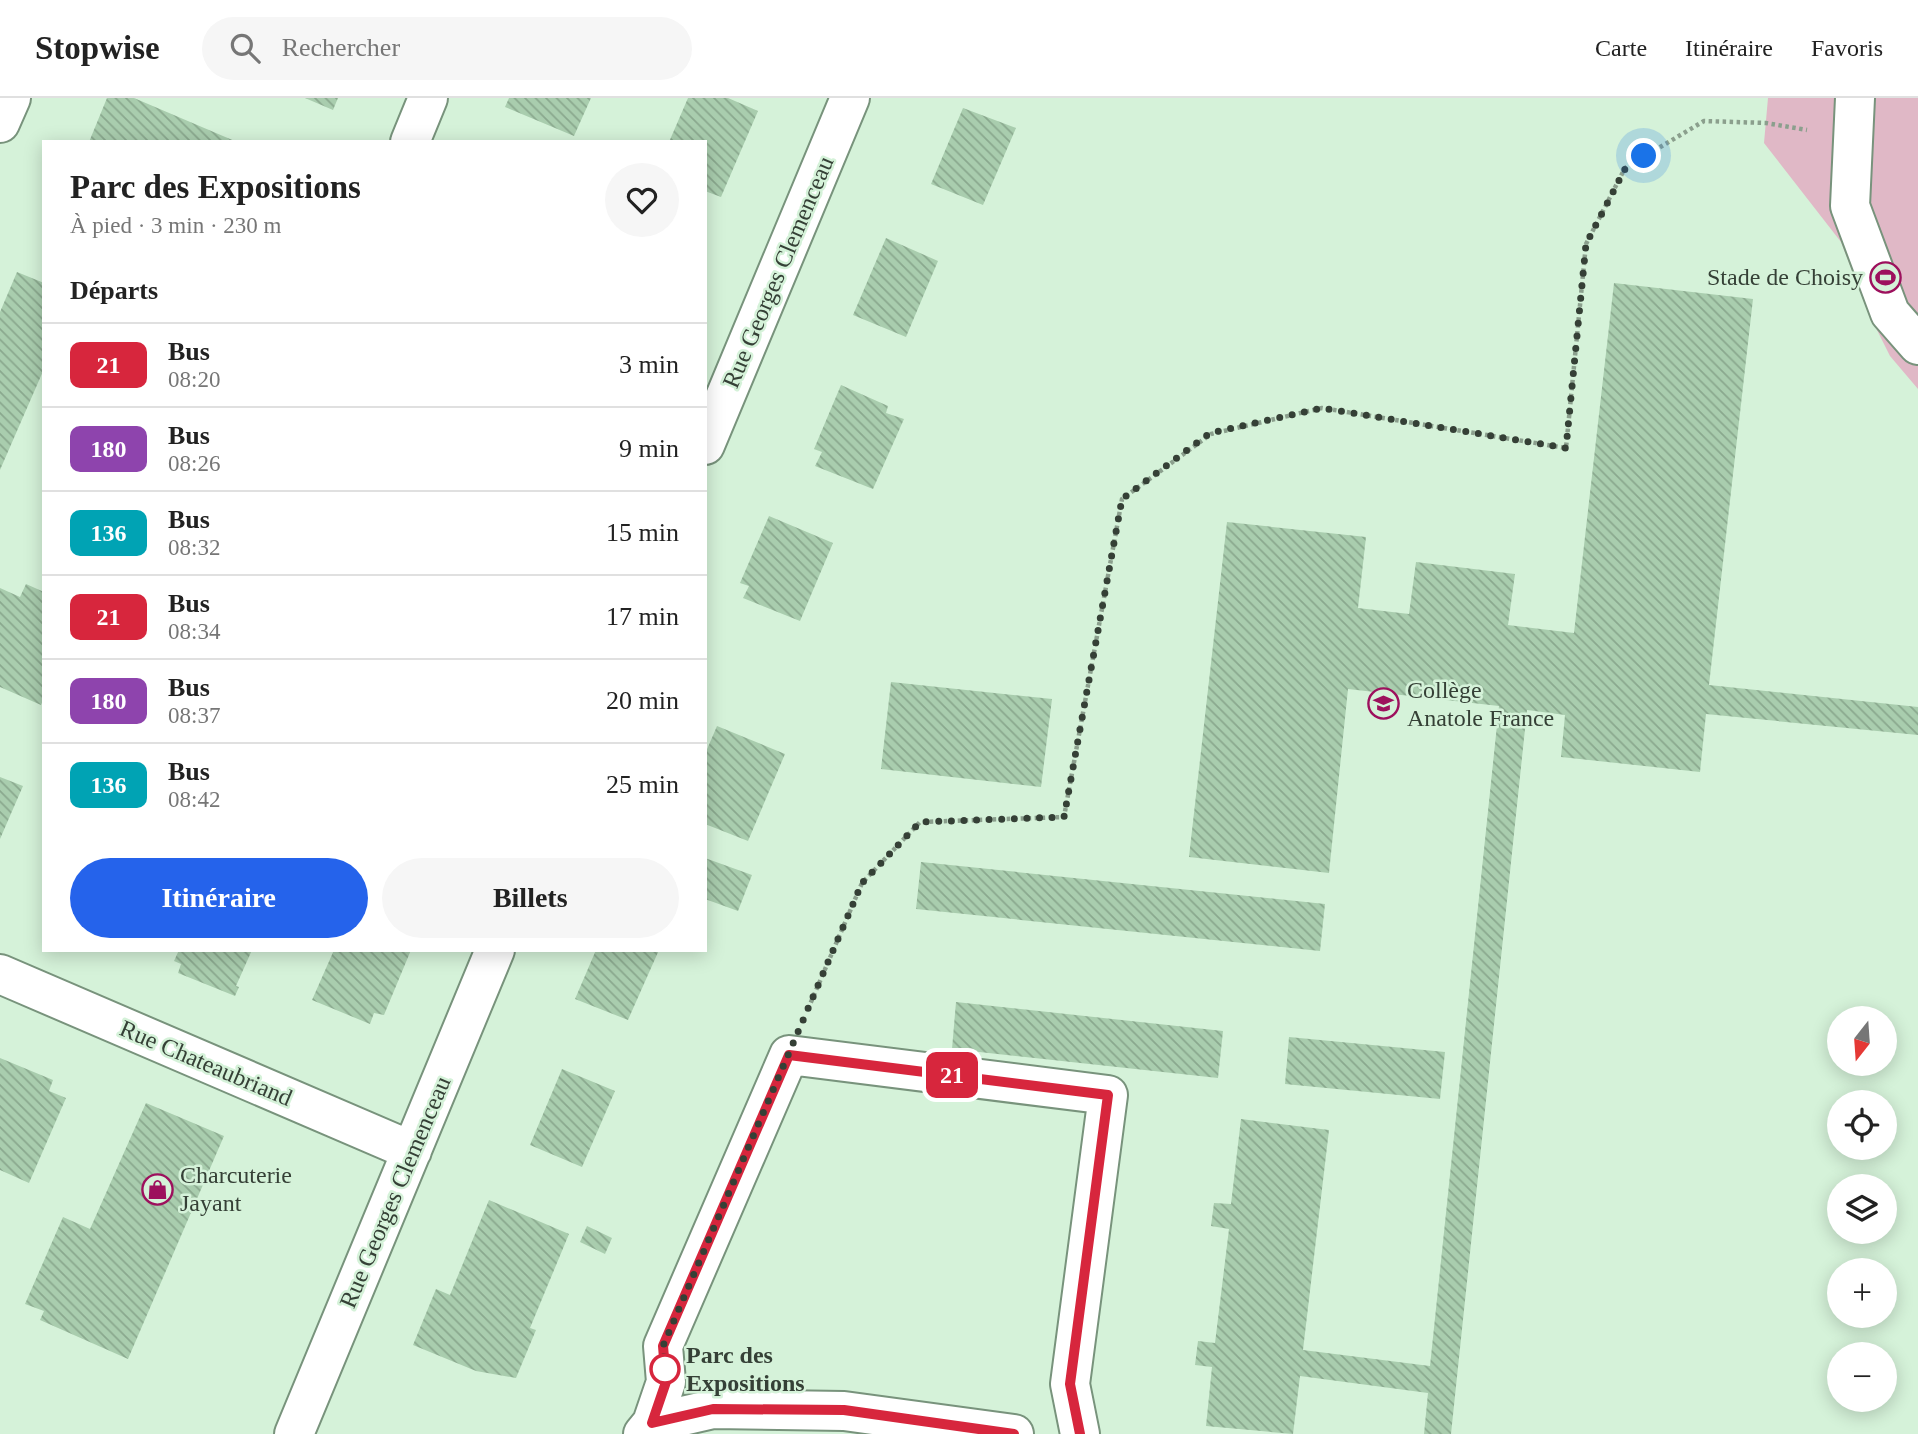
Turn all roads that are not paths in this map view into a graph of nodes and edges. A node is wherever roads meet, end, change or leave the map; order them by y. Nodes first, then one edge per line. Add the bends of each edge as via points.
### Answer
1 (11, 98) edge
2 (428, 98) edge
3 (850, 98) edge
4 (1855, 98) edge
5 (0, 123) edge
6 (411, 140) edge
7 (1918, 345) edge
8 (707, 440) edge
9 (494, 952) edge
10 (0, 974) edge
11 (412, 1151) junction
12 (713, 1409) junction
13 (648, 1429) edge
14 (294, 1434) edge
15 (747, 1434) edge
16 (1014, 1434) edge
17 (1080, 1434) edge

1 - 5 street
2 - 6 street
3 - 8 street, Rue Georges Clemenceau
4 - 7 street via 1850,206 1890,313
9 - 11 street, Rue Georges Clemenceau
10 - 11 street, Rue Chateaubriand
11 - 14 street, Rue Georges Clemenceau
12 - 13 street
12 - 15 street
12 - 16 street via 844,1410
13 - 17 street via 666,1382 663,1346 789,1055 1108,1095 1070,1384

